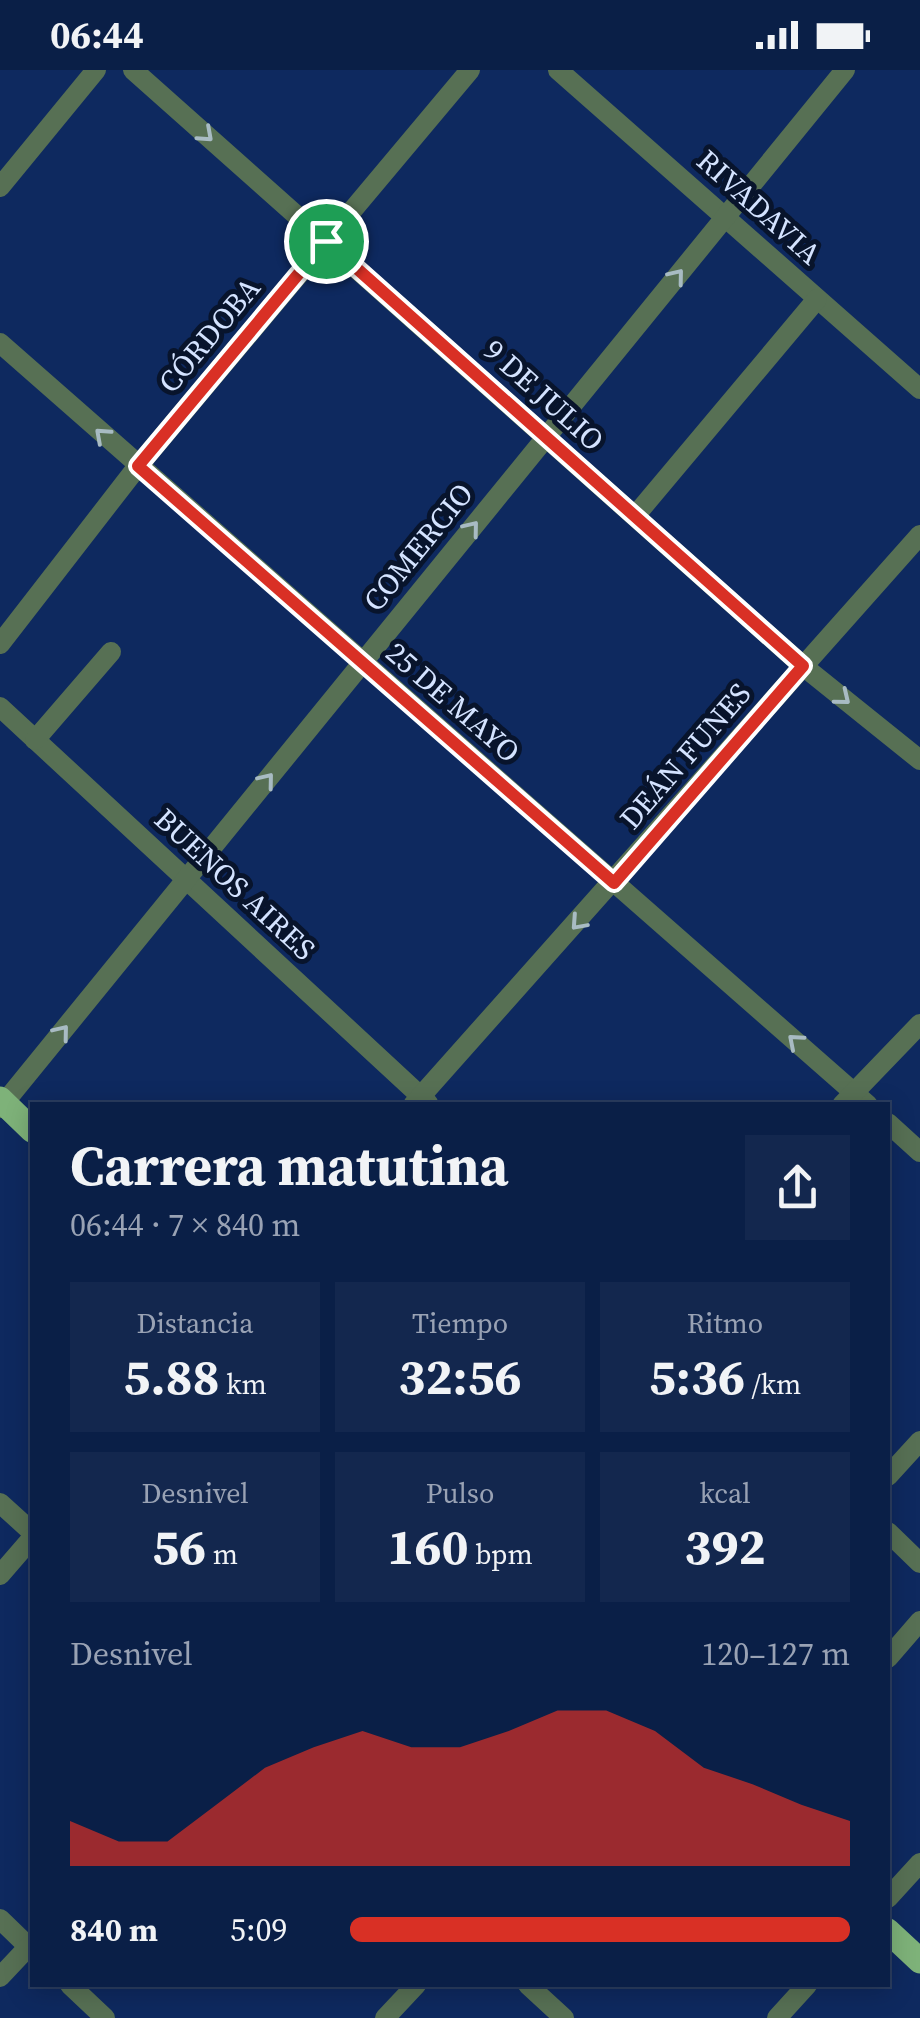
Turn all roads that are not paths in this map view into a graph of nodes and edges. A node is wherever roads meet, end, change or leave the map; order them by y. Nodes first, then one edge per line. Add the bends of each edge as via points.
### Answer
1 (96, 70) edge
2 (133, 70) edge
3 (470, 70) edge
4 (558, 70) edge
5 (846, 70) edge
6 (0, 187) edge
7 (726, 216) junction
8 (326, 241) junction
9 (817, 299) junction
10 (0, 344) edge
11 (920, 390) edge
12 (546, 437) junction
13 (138, 466) junction
14 (635, 516) junction
15 (920, 535) edge
16 (0, 644) edge
17 (110, 652) dead end
18 (362, 663) junction
19 (803, 666) junction
20 (0, 707) edge
21 (35, 740) junction
22 (920, 760) edge
23 (186, 880) junction
24 (614, 883) junction
25 (920, 1024) edge
26 (855, 1101) edge
27 (421, 1102) edge
28 (1, 1103) edge
29 (890, 1124) edge
30 (30, 1128) edge
31 (920, 1152) edge
32 (920, 1441) edge
33 (890, 1474) edge
34 (0, 1503) edge
35 (30, 1533) edge
36 (890, 1534) edge
37 (30, 1537) edge
38 (920, 1563) edge
39 (0, 1574) edge
40 (920, 1621) edge
41 (890, 1656) edge
42 (920, 1863) edge
43 (890, 1896) edge
44 (0, 1919) edge
45 (890, 1933) edge
46 (30, 1946) edge
47 (30, 1948) edge
48 (920, 1961) edge
49 (0, 1977) edge
50 (72, 1987) edge
51 (414, 1987) edge
52 (530, 1987) edge
53 (805, 1987) edge
54 (105, 2018) edge
55 (385, 2018) edge
56 (564, 2018) edge
57 (777, 2018) edge

1 - 6 street
2 -> 8 street, 9 DE JULIO
3 - 8 street, CÓRDOBA
4 - 7 street, RIVADAVIA
5 - 7 street, COMERCIO
7 - 9 street, RIVADAVIA
12 -> 7 street, COMERCIO
8 - 12 street, 9 DE JULIO
8 - 13 street, CÓRDOBA
9 - 11 street, RIVADAVIA
9 - 14 street
13 -> 10 street, 25 DE MAYO
12 - 14 street, 9 DE JULIO
18 -> 12 street, COMERCIO
13 - 16 street, CÓRDOBA
13 - 18 street, 25 DE MAYO
14 - 19 street, 9 DE JULIO
15 - 19 street, DEÁN FUNES
17 - 21 street
23 -> 18 street, COMERCIO
18 - 24 street, 25 DE MAYO
19 -> 22 street, 9 DE JULIO
19 - 24 street, DEÁN FUNES
20 - 21 street, BUENOS AIRES
21 - 23 street, BUENOS AIRES
23 - 27 street, BUENOS AIRES
28 -> 23 street, COMERCIO
26 -> 24 street, 25 DE MAYO
24 -> 27 street, DEÁN FUNES
25 - 26 street
28 - 30 main road
29 - 31 street
32 - 33 street
34 - 35 street
36 - 38 street
37 - 39 street
40 - 41 street
42 - 43 street
44 - 46 street
45 - 48 main road
47 - 49 street
50 - 54 street
51 - 55 street
52 - 56 street
53 - 57 street

